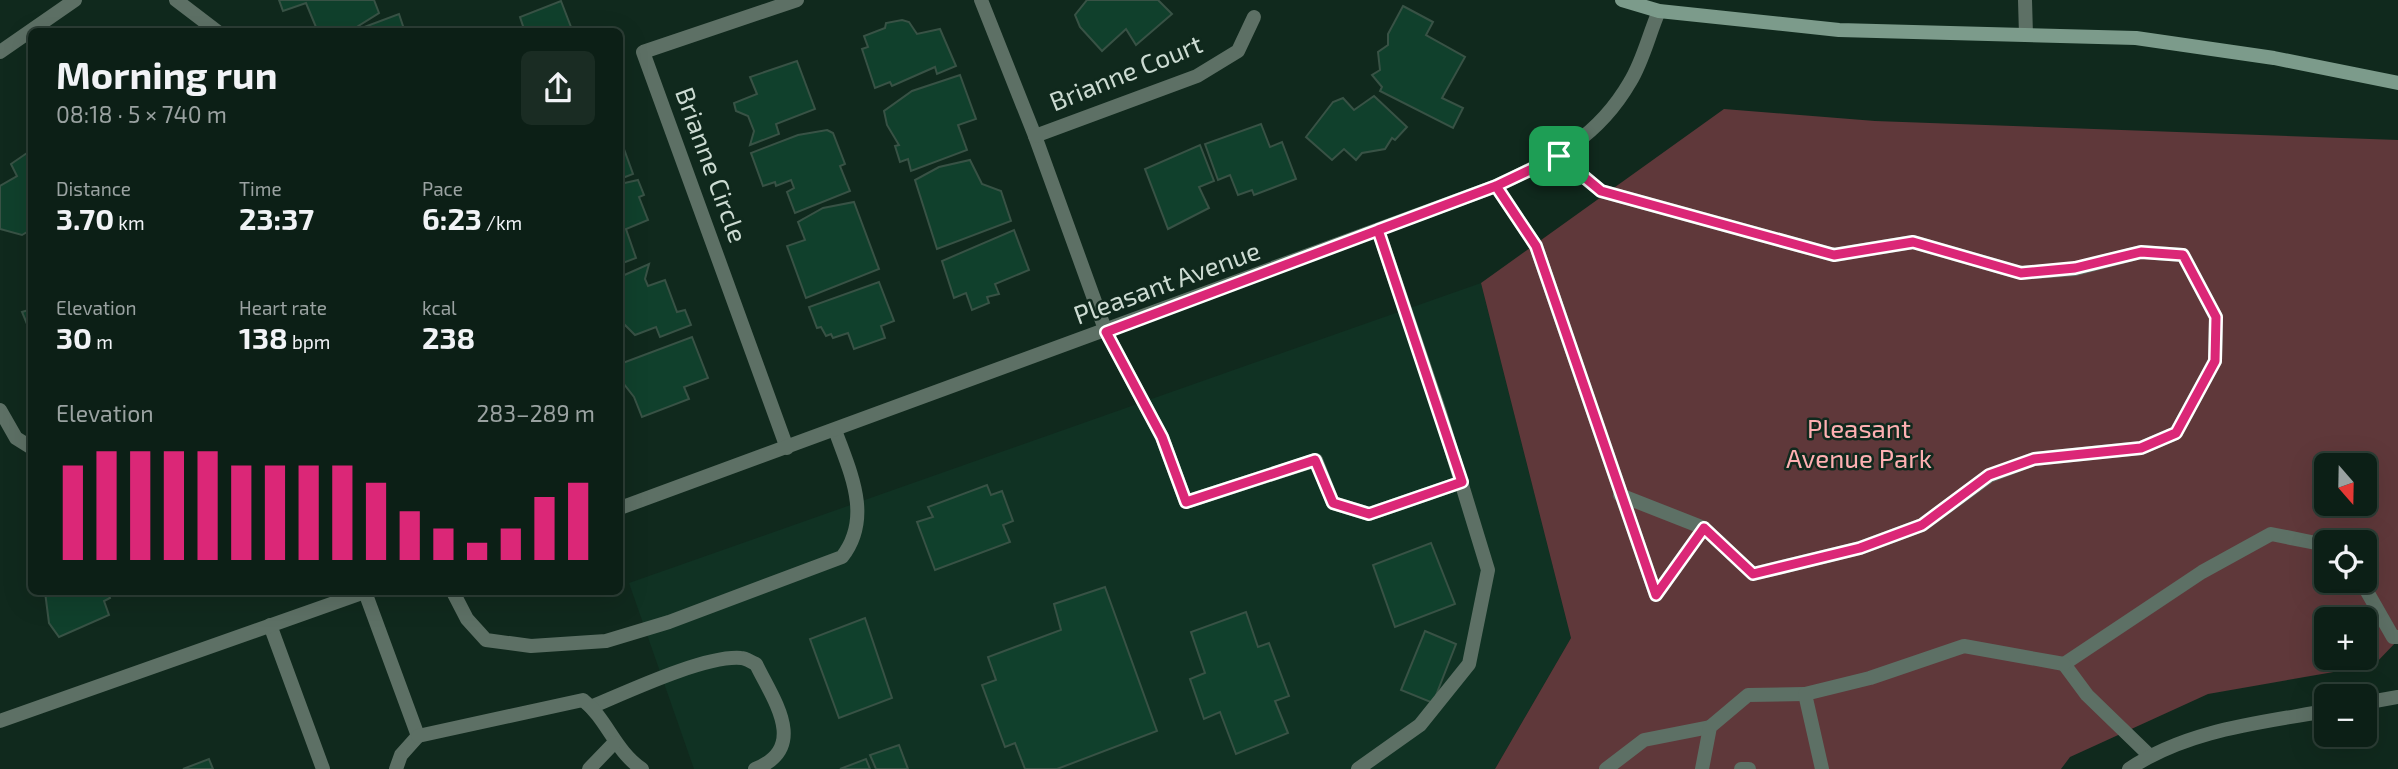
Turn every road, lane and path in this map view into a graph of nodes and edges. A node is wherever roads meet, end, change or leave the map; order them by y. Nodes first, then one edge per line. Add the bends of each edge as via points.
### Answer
1 (75, 0) edge
2 (176, 0) edge
3 (797, 0) edge
4 (981, 0) edge
5 (1622, 0) edge
6 (2025, 0) edge
7 (1658, 11) junction
8 (1254, 18) dead end
9 (35, 28) edge
10 (213, 28) edge
11 (28, 33) edge
12 (2026, 35) junction
13 (0, 52) edge
14 (2398, 83) edge
15 (1035, 136) junction
16 (1559, 156) junction
17 (1496, 186) junction
18 (1378, 230) junction
19 (1106, 332) junction
20 (0, 410) edge
21 (835, 430) junction
22 (28, 446) edge
23 (788, 448) junction
24 (1462, 482) junction
25 (1620, 495) junction
26 (623, 507) edge
27 (1704, 528) junction
28 (2314, 543) edge
29 (2368, 593) edge
30 (356, 595) edge
31 (366, 595) edge
32 (455, 595) edge
33 (270, 625) junction
34 (2398, 637) edge
35 (2064, 664) junction
36 (1805, 694) junction
37 (2398, 697) edge
38 (2377, 701) edge
39 (591, 707) junction
40 (2314, 712) edge
41 (0, 721) edge
42 (1710, 727) junction
43 (418, 736) junction
44 (614, 743) junction
45 (2149, 755) junction
46 (323, 769) edge
47 (396, 769) edge
48 (589, 769) edge
49 (642, 769) edge
50 (755, 769) edge
51 (1358, 769) edge
52 (1606, 769) edge
53 (1702, 769) edge
54 (1741, 769) edge
55 (1749, 769) edge
56 (1822, 769) edge
57 (2129, 769) edge

1 - 9 street
2 - 10 street
3 - 23 street, Brianne Circle via 643,52
4 - 15 street
5 - 7 main road
6 - 12 street
7 - 12 main road via 1839,30
7 - 16 street, Pleasant Avenue via 1631,81 1595,129
8 - 15 street, Brianne Court via 1238,51 1197,76
11 - 13 street
12 - 14 main road via 2136,38 2274,58
15 - 19 street
16 - 17 street, Pleasant Avenue
16 - 27 street via 1601,191 1834,255 1913,242 2021,273 2075,268 2141,252 2183,255 2216,317 2215,361 2176,433 2141,448 2034,459 1989,475 1922,525 1860,548 1753,574
17 - 18 street, Pleasant Avenue
17 - 25 street via 1536,246
18 - 19 street, Pleasant Avenue
18 - 24 street
19 - 21 street, Pleasant Avenue
19 - 24 street via 1162,437 1186,502 1315,460 1333,503 1369,514
20 - 22 street via 16,438
21 - 23 street, Pleasant Avenue
21 - 32 street via 857,490 854,541 842,557 606,641 531,646 486,640 467,619
23 - 26 street, Pleasant Avenue
24 - 51 street via 1488,570 1469,664 1420,725
25 - 27 street
25 - 27 street via 1656,595
28 - 35 street via 2271,534 2202,572
29 - 34 street via 2393,637
30 - 33 street
31 - 43 street
33 - 41 street
33 - 46 street
35 - 36 street via 1964,646
35 - 45 street via 2087,695
36 - 42 street via 1748,695
36 - 56 street
37 - 38 street
39 - 43 street via 583,700
39 - 44 street
39 - 50 street via 717,661 742,658 756,663 782,717 785,737 781,748
40 - 45 street via 2207,733
42 - 52 street via 1644,740
42 - 53 street
43 - 47 street via 401,755
44 - 48 street
44 - 49 street
45 - 57 street
54 - 55 street

